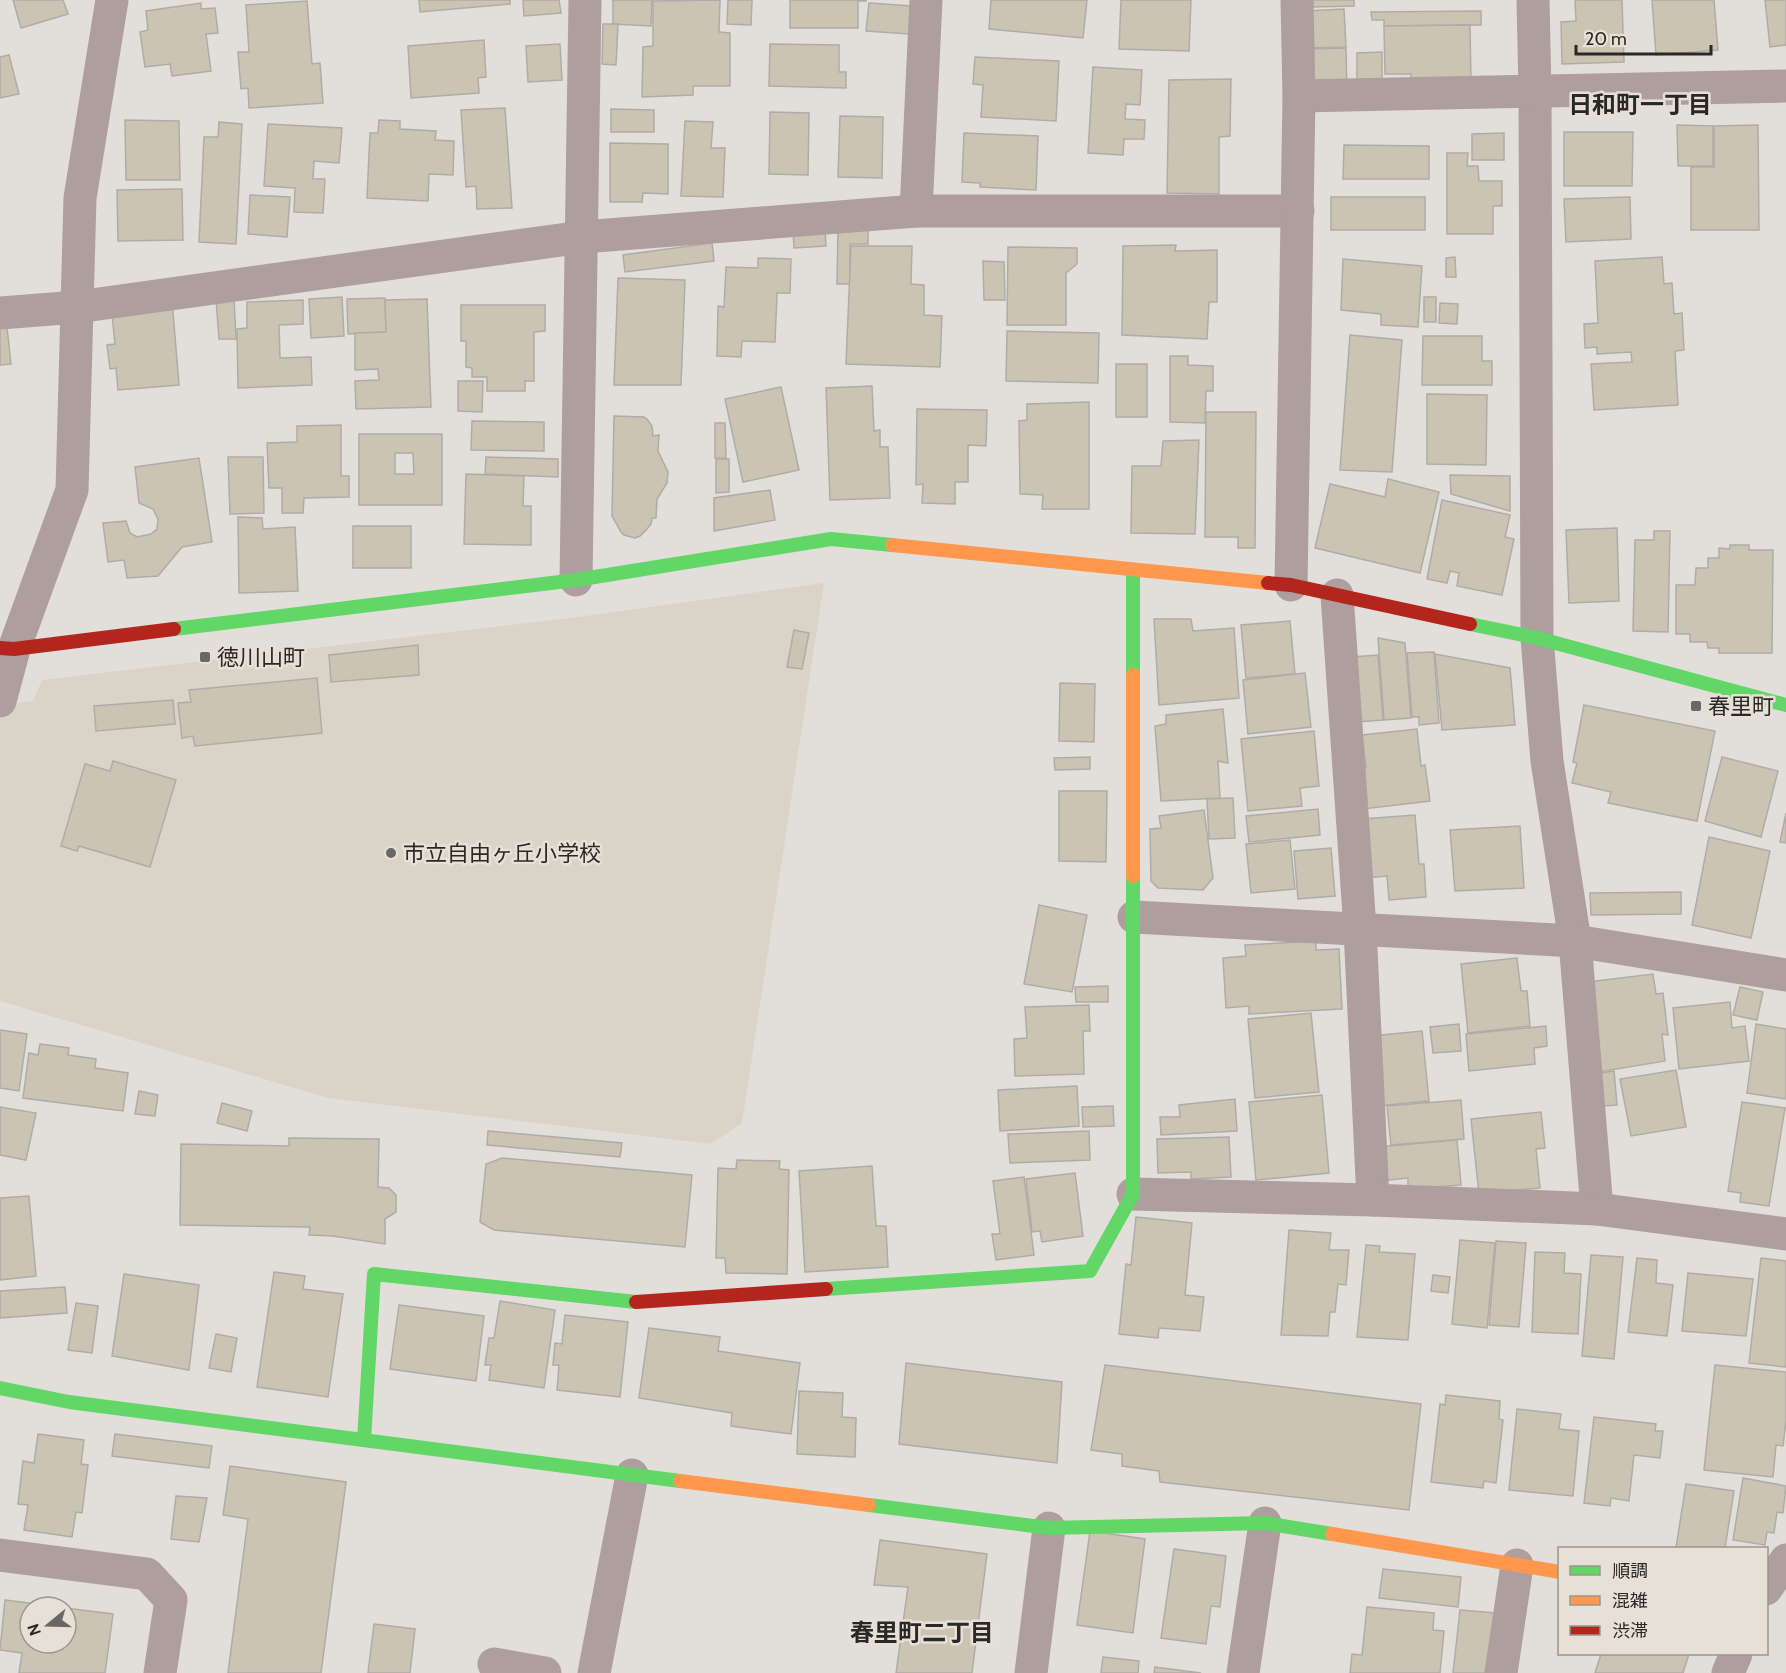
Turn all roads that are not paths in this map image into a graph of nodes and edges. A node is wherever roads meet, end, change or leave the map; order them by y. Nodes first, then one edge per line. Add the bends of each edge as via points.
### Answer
1 (112, 0) edge
2 (585, 0) edge
3 (926, 0) edge
4 (1297, 0) edge
5 (1533, 0) edge
6 (1786, 86) edge
7 (1535, 92) junction
8 (1299, 96) junction
9 (916, 211) junction
10 (1298, 211) junction
11 (582, 237) junction
12 (77, 307) junction
13 (0, 313) edge
14 (1133, 571) junction
15 (576, 580) junction
16 (1291, 585) junction
17 (1337, 595) junction
18 (1537, 638) junction
19 (7, 648) edge
20 (0, 700) edge
21 (1786, 705) edge
22 (1134, 917) junction
23 (1360, 929) junction
24 (1575, 941) junction
25 (1786, 975) edge
26 (1133, 1194) junction
27 (1373, 1200) junction
28 (1597, 1209) junction
29 (1786, 1234) edge
30 (0, 1388) edge
31 (364, 1440) junction
32 (632, 1475) junction
33 (1265, 1523) junction
34 (1049, 1528) junction
35 (0, 1555) edge
36 (1786, 1560) edge
37 (1517, 1564) junction
38 (1558, 1572) edge
39 (1768, 1587) edge
40 (1735, 1655) edge
41 (494, 1664) dead end
42 (160, 1673) edge
43 (545, 1673) edge
44 (594, 1673) edge
45 (1031, 1673) edge
46 (1243, 1673) edge
47 (1501, 1673) edge
48 (1728, 1673) edge

1 - 12 street via 80,198
2 - 11 street
3 - 9 street
4 - 8 street
5 - 7 street
6 - 7 street
7 - 8 street
7 - 18 street
8 - 10 street
9 - 10 street
9 - 11 street
10 - 16 street
11 - 12 street
11 - 15 street
12 - 13 street
12 - 19 street via 72,490
14 - 15 street via 831,539
14 - 16 street
14 - 22 street
15 - 19 street
16 - 17 street
17 - 18 street
17 - 23 street
18 - 21 street
18 - 24 street via 1547,762
19 - 20 street
22 - 23 street
22 - 26 street
23 - 24 street
23 - 27 street
24 - 25 street
24 - 28 street
26 - 27 street
26 - 31 street via 1090,1271 628,1303 374,1274
27 - 28 street
28 - 29 street
30 - 31 street via 69,1402
31 - 32 street
32 - 34 street
32 - 44 street
33 - 34 street
33 - 37 street
33 - 46 street
34 - 45 street
35 - 42 street via 147,1574 171,1600
36 - 39 street
37 - 38 street
37 - 47 street
40 - 48 street
41 - 43 street

